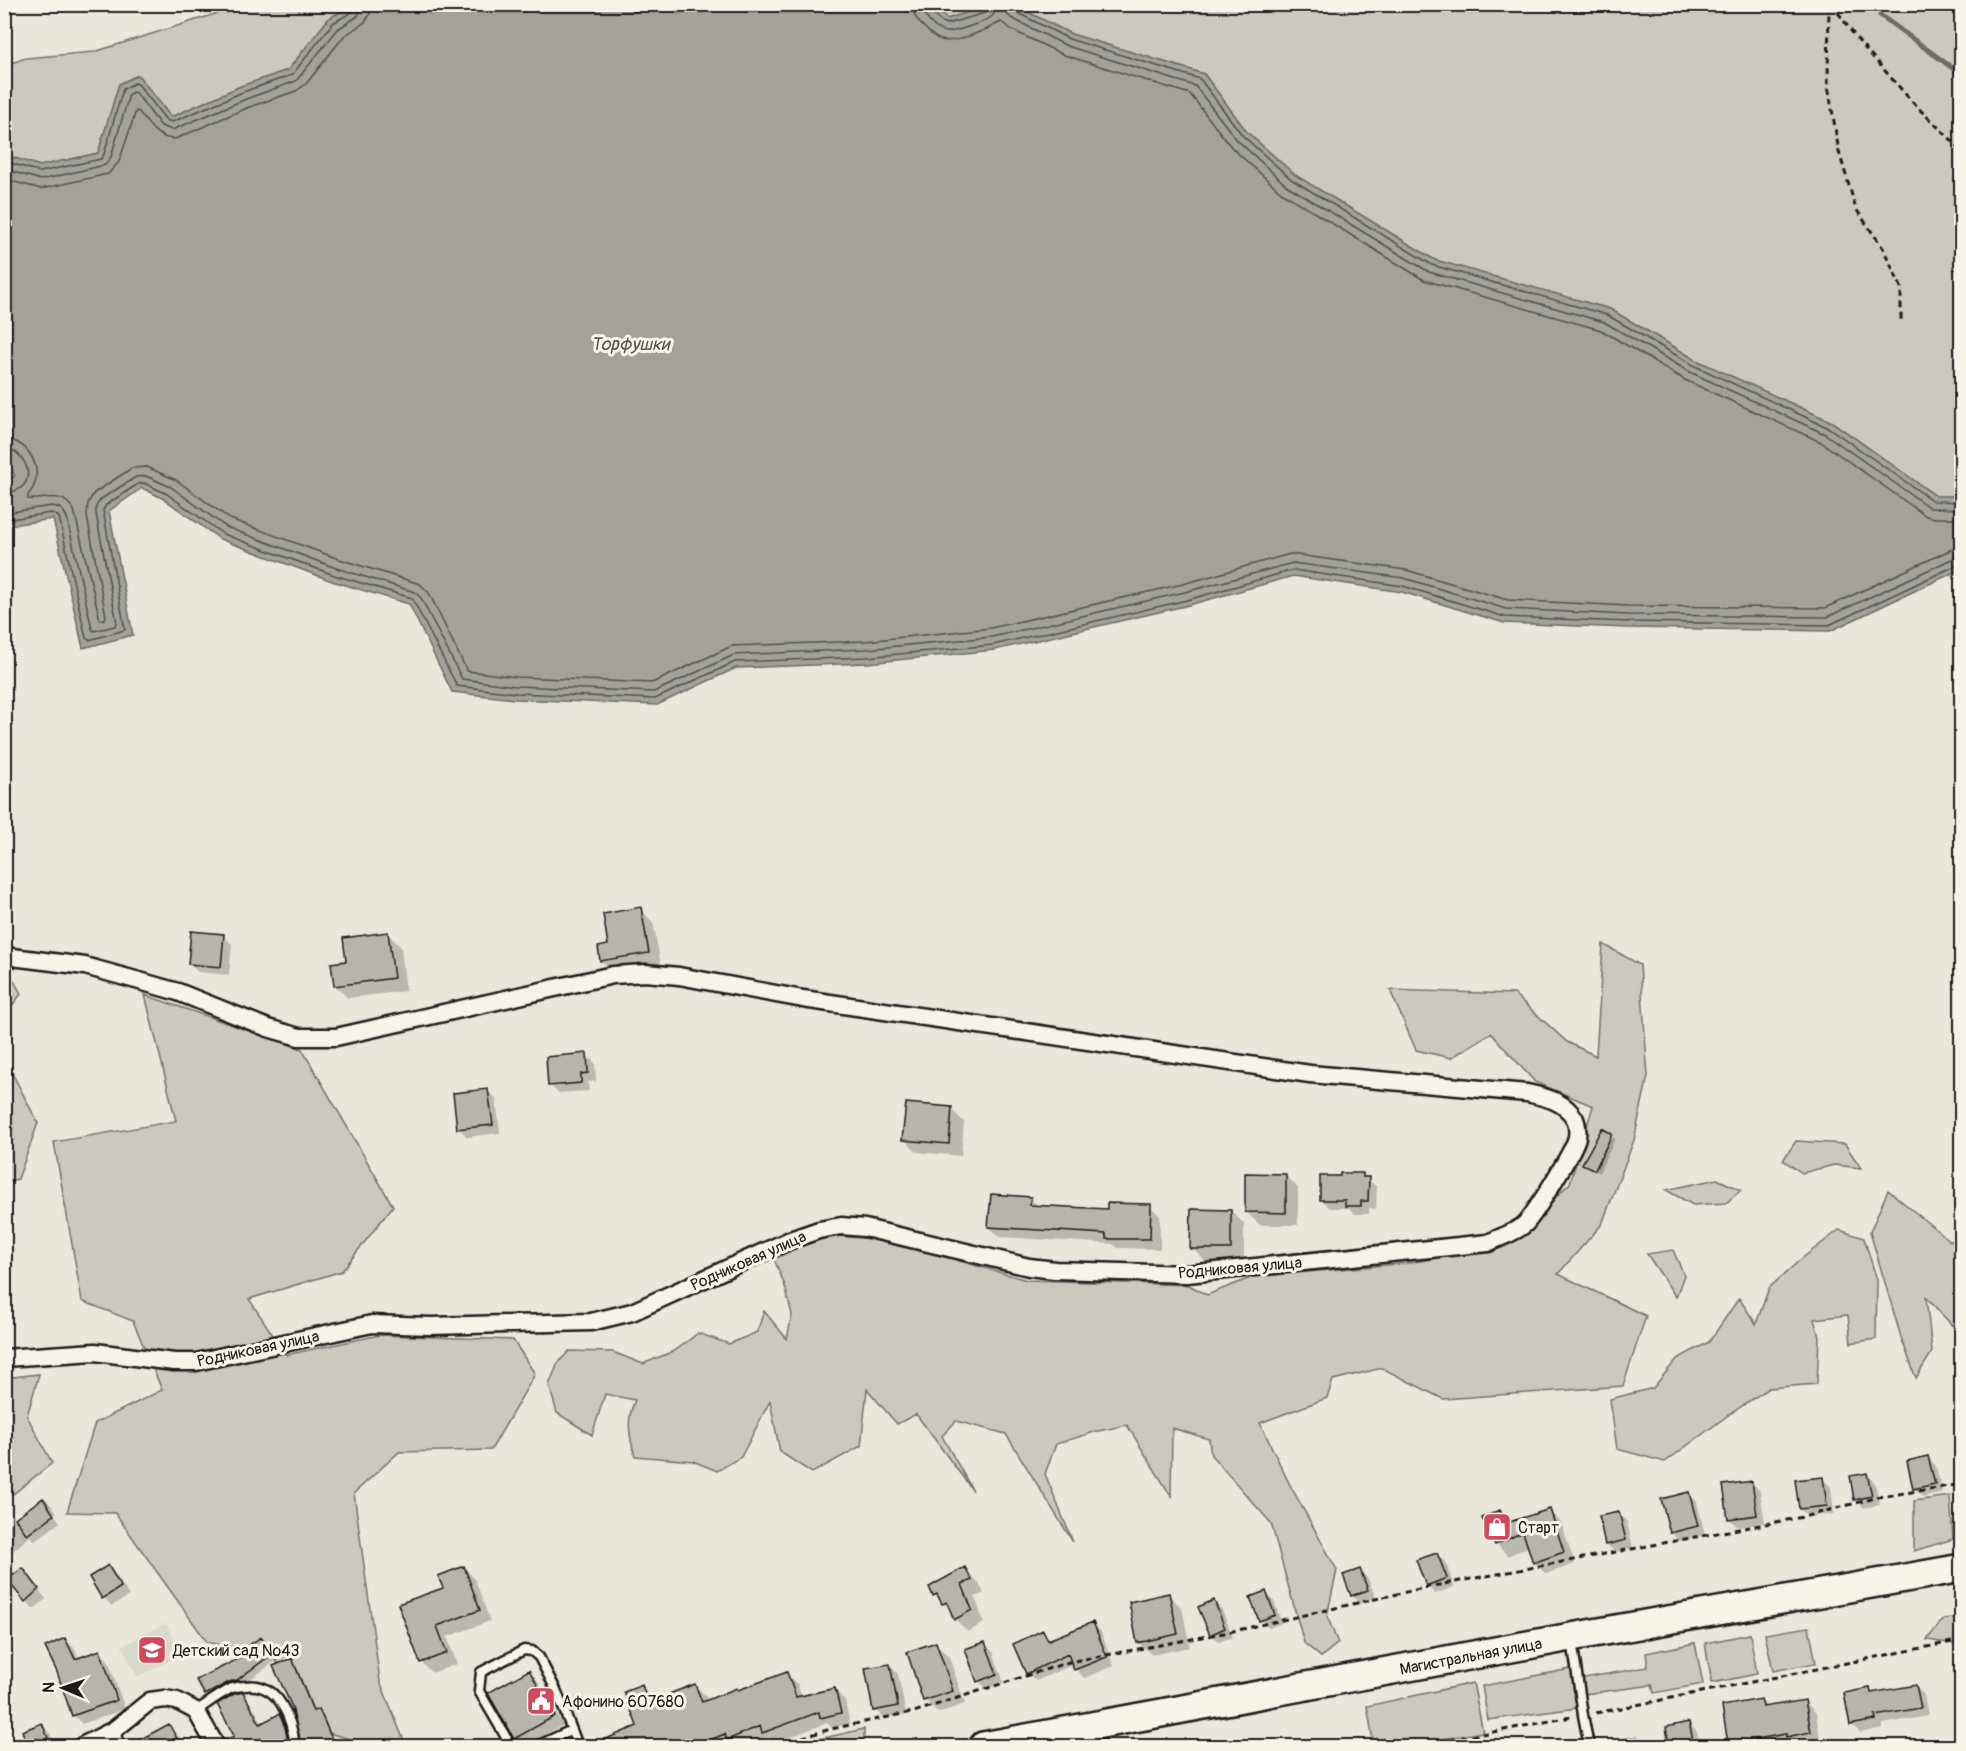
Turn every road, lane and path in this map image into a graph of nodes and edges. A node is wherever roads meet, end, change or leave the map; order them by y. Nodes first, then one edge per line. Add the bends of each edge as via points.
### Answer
1 (1831, 4) edge
2 (1962, 150) edge
3 (1901, 322) dead end
4 (4, 956) edge
5 (4, 1358) edge
6 (1962, 1484) edge
7 (1962, 1568) edge
8 (1571, 1637) junction
9 (1962, 1640) edge
10 (194, 1708) junction
11 (1583, 1715) junction
12 (114, 1730) junction
13 (572, 1730) junction
14 (803, 1737) junction
15 (82, 1746) edge
16 (120, 1746) edge
17 (216, 1746) edge
18 (295, 1746) edge
19 (511, 1746) edge
20 (537, 1746) edge
21 (578, 1746) edge
22 (772, 1746) edge
23 (807, 1746) edge
24 (983, 1746) edge
25 (1420, 1746) edge
26 (1589, 1746) edge

1 - 2 path via 1916,106
1 - 3 path via 1828,85 1839,152 1856,209 1883,248 1901,287
4 - 5 street, Родниковая улица via 85,966 134,979 299,1037 336,1037 613,975 679,976 827,1003 1310,1074 1527,1093 1551,1099 1566,1108 1576,1120 1577,1136 1526,1223 1488,1243 1187,1274 1029,1267 865,1228 841,1226 790,1240 632,1312 591,1322 372,1324 196,1362 95,1352
6 - 14 path via 1879,1497 1803,1517 1428,1587 1229,1632 1068,1662 917,1711
7 - 8 main road, Магистральная улица
8 - 11 lane
8 - 24 main road, Магистральная улица
9 - 11 path
10 - 12 street via 165,1699 150,1701
10 - 17 street
10 - 18 lane via 233,1688 262,1687 287,1712
11 - 25 path
11 - 26 lane
12 - 15 street
12 - 16 lane
13 - 19 lane via 539,1657 524,1650 481,1672 479,1691
13 - 20 lane
13 - 21 lane
14 - 22 path
14 - 23 path

